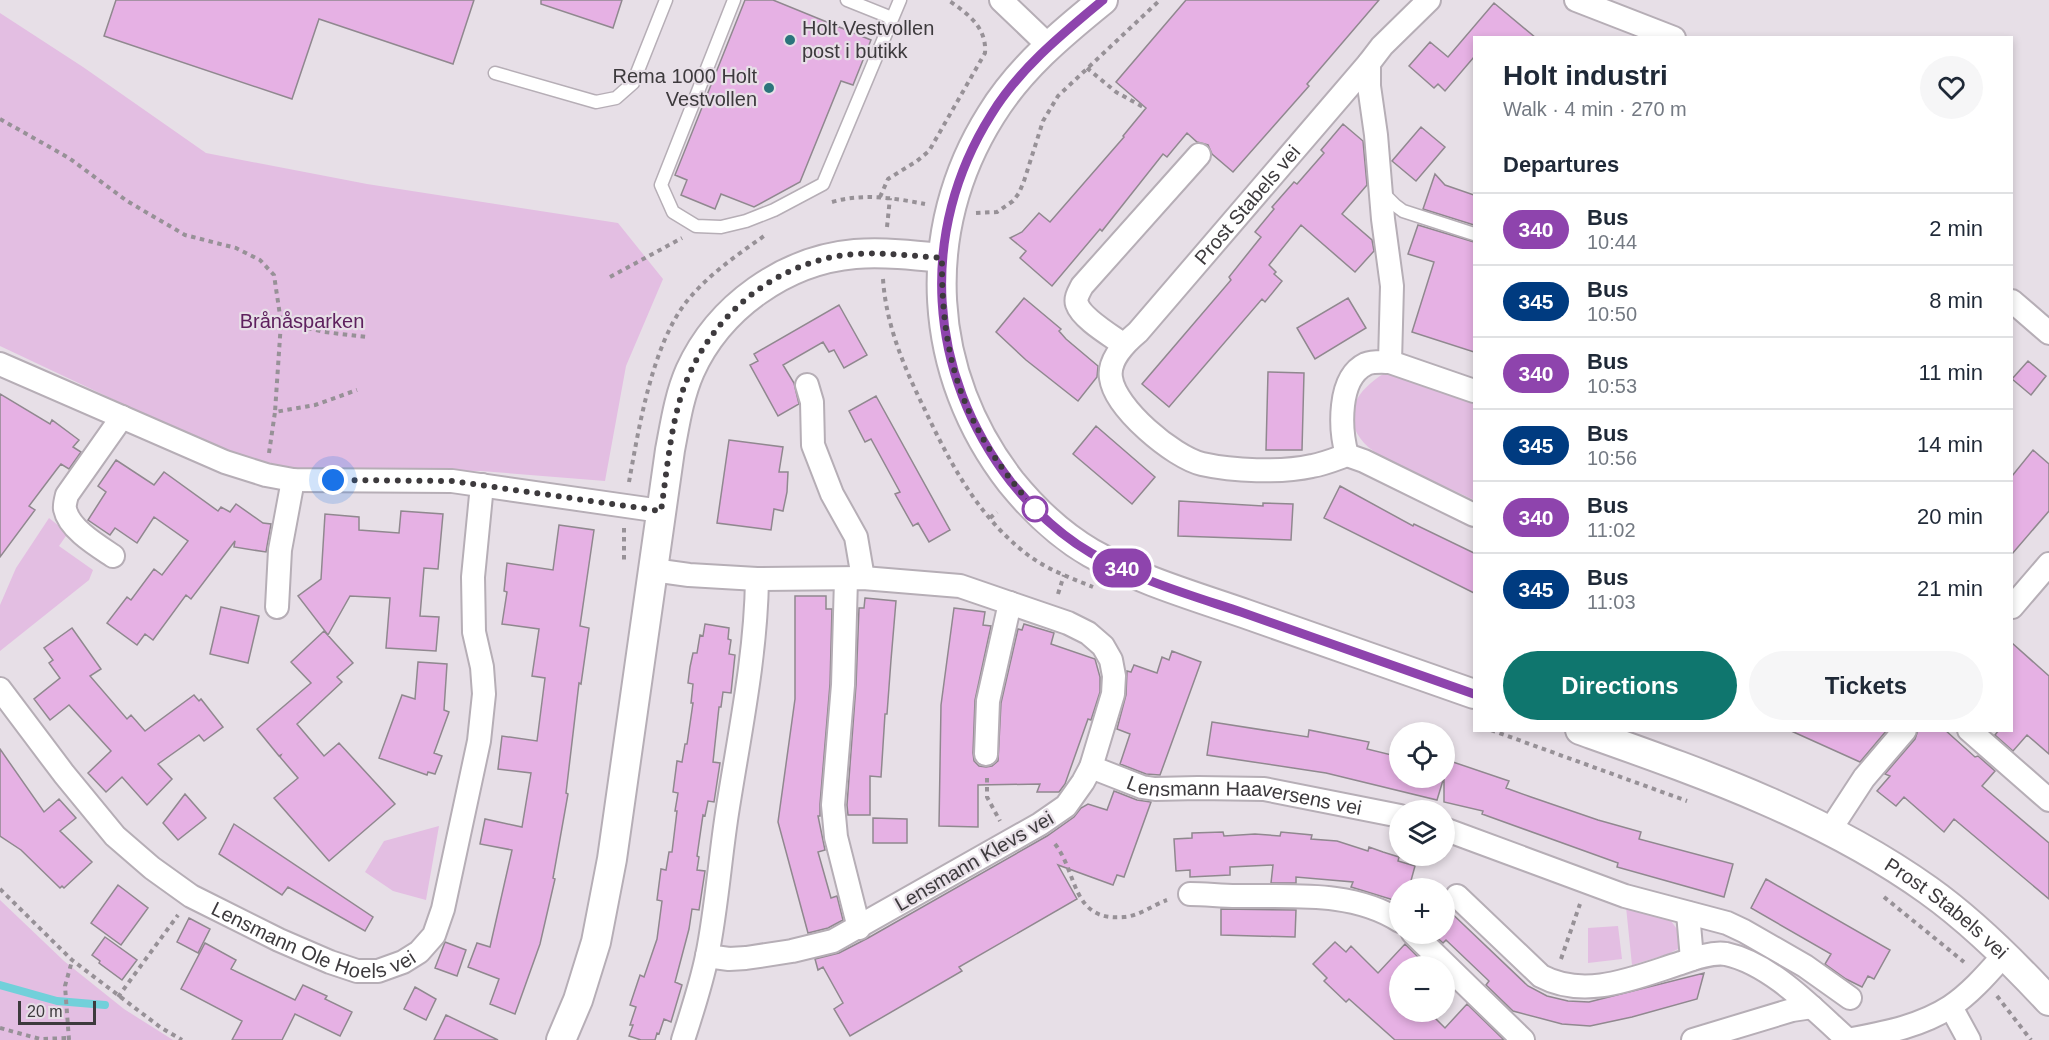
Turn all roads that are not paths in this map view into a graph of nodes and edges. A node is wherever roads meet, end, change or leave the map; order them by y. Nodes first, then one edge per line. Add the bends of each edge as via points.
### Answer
1 (666, 0) edge
2 (734, 0) edge
3 (847, 0) edge
4 (900, 0) edge
5 (1001, 0) edge
6 (1103, 0) edge
7 (1429, 0) edge
8 (1576, 0) edge
9 (892, 18) junction
10 (1669, 36) edge
11 (1049, 46) junction
12 (1369, 63) junction
13 (495, 73) dead end
14 (1199, 155) dead end
15 (1381, 191) junction
16 (1473, 234) edge
17 (942, 258) junction
18 (2013, 302) edge
19 (2049, 333) edge
20 (1124, 345) junction
21 (1390, 362) junction
22 (0, 364) edge
23 (807, 385) dead end
24 (1473, 391) edge
25 (122, 417) junction
26 (1347, 455) junction
27 (293, 480) junction
28 (482, 485) junction
29 (661, 511) junction
30 (1473, 515) edge
31 (113, 556) dead end
32 (2049, 564) edge
33 (653, 570) junction
34 (757, 579) junction
35 (854, 579) junction
36 (1010, 603) junction
37 (277, 607) dead end
38 (2013, 607) edge
39 (0, 689) edge
40 (1473, 694) edge
41 (1585, 732) edge
42 (1903, 732) edge
43 (1971, 732) edge
44 (986, 754) road end
45 (1091, 767) junction
46 (2049, 800) edge
47 (1389, 814) edge
48 (1830, 830) junction
49 (1455, 834) edge
50 (1190, 894) road end
51 (1457, 896) dead end
52 (1688, 913) junction
53 (1389, 915) edge
54 (859, 928) junction
55 (1424, 944) edge
56 (2004, 955) junction
57 (707, 956) junction
58 (1692, 959) junction
59 (1850, 998) dead end
60 (2049, 1001) edge
61 (1812, 1007) junction
62 (1950, 1007) junction
63 (561, 1040) edge
64 (683, 1040) edge
65 (1524, 1040) edge
66 (1693, 1040) edge
67 (1848, 1040) edge
68 (1969, 1040) edge

1 - 13 lane via 633,83 616,98 596,102
2 - 9 lane via 661,185 673,212 696,226 721,227 746,221 823,184
3 - 9 lane
4 - 9 lane
5 - 11 street
6 - 11 street
7 - 12 street, Prost Stabels vei
8 - 10 street
11 - 17 street via 1016,80 973,147 958,180
12 - 15 street via 1368,86
12 - 20 street, Prost Stabels vei
14 - 20 street via 1082,286 1077,297 1077,305 1089,319
15 - 16 lane via 1403,211
15 - 21 street via 1392,286
17 - 29 street via 854,254 818,261 779,277 730,312 700,352 682,393
17 - 40 street via 949,352 966,406 1004,471 1035,509 1068,538 1146,579
18 - 19 street
20 - 26 street, Prost Stabels vei via 1112,366 1111,378 1118,393 1127,410 1182,456 1200,464 1278,470 1312,466
21 - 24 street
21 - 26 street via 1368,363 1347,385 1343,404
22 - 25 street
23 - 35 street via 812,402 813,445 832,494 856,537
25 - 27 street via 225,462
25 - 31 street via 67,495 64,509 87,539
26 - 30 street
27 - 28 street via 452,481
27 - 37 street via 280,550
28 - 29 street
28 - 39 street, Lensmann Ole Hoels vei via 473,577 474,632 484,694 479,741 443,909 434,934 419,952 403,962 378,971 357,971 279,940 191,896 116,836
29 - 33 street
32 - 38 street
33 - 34 street, Lensmann Klevs vei
33 - 63 street via 596,942
34 - 35 street, Lensmann Klevs vei
34 - 57 street via 751,660
35 - 36 street, Lensmann Klevs vei via 960,586
35 - 54 street via 833,805 836,837
36 - 44 street via 988,701
36 - 45 street, Lensmann Klevs vei via 1088,633 1111,660 1113,694
41 - 48 street, Prost Stabels vei via 1736,787
42 - 48 street via 1864,778
43 - 46 street
45 - 47 street, Lensmann Haaversens vei via 1142,787 1264,789
45 - 54 street, Lensmann Klevs vei via 1066,806
48 - 56 street, Prost Stabels vei via 1931,891
49 - 52 street via 1625,896
50 - 53 street via 1313,896 1377,909
51 - 58 street via 1553,983 1590,988
52 - 58 street
52 - 59 street via 1744,931 1805,966
54 - 57 street, Lensmann Klevs vei via 833,941 792,951 746,958
55 - 65 street
56 - 60 street, Prost Stabels vei
56 - 62 street
57 - 64 street
58 - 61 street via 1724,954 1745,960
61 - 66 street
61 - 67 street
62 - 67 street via 1917,1024
62 - 68 street

